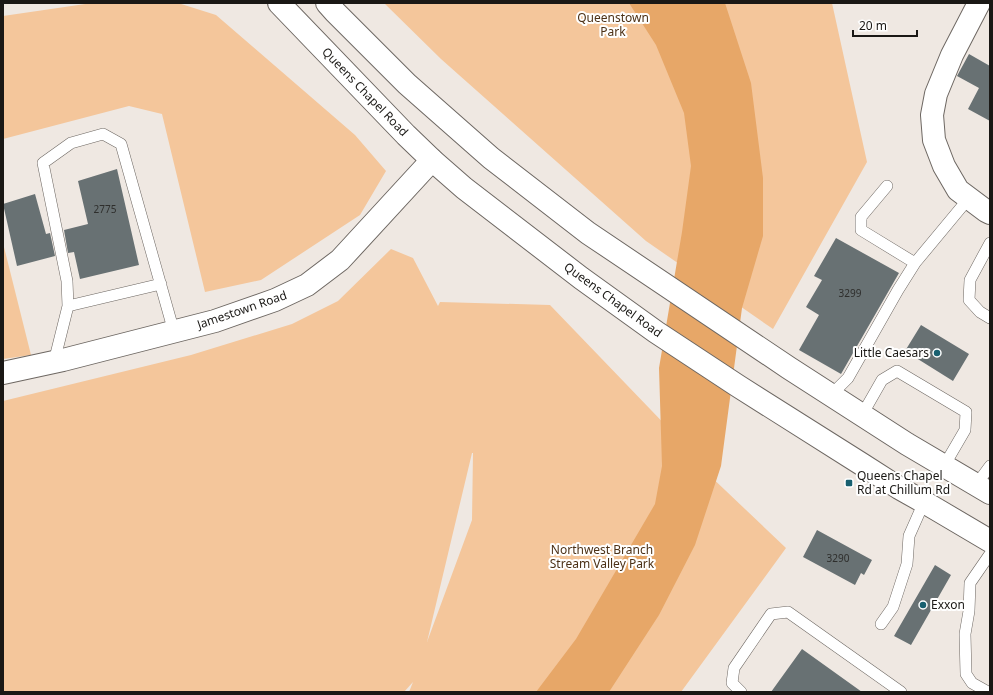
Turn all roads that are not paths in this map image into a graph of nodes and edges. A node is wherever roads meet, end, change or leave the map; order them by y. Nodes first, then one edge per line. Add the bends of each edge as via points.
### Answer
1 (279, 3) edge
2 (327, 3) edge
3 (979, 3) edge
4 (432, 160) junction
5 (887, 186) dead end
6 (969, 198) junction
7 (990, 213) edge
8 (990, 243) edge
9 (915, 263) junction
10 (161, 284) junction
11 (68, 306) junction
12 (990, 318) edge
13 (174, 332) junction
14 (54, 362) junction
15 (3, 373) edge
16 (831, 395) junction
17 (862, 415) junction
18 (944, 466) junction
19 (990, 466) edge
20 (983, 489) edge
21 (924, 502) junction
22 (990, 541) edge
23 (990, 554) edge
24 (881, 624) dead end
25 (741, 692) edge
26 (901, 692) edge
27 (988, 692) edge

1 - 4 main road, Queens Chapel Road
2 - 16 main road via 407,84 491,158 588,233
3 - 6 main road via 952,55 936,94 932,115 934,140 944,166 958,190
4 - 13 main road, Jamestown Road via 340,260 307,285 275,300
4 - 21 main road, Queens Chapel Road via 464,188 581,278 656,332
5 - 9 lane via 861,218 861,230
6 - 7 main road
6 - 9 lane
8 - 12 lane via 970,280 969,300
9 - 16 lane via 848,378
10 - 11 lane
10 - 11 lane via 121,144 103,134 71,143 43,162 68,280
10 - 13 lane
11 - 14 lane
13 - 14 main road, Jamestown Road
14 - 15 main road, Jamestown Road
16 - 17 main road
17 - 18 main road
17 - 18 lane via 882,380 897,371 966,412 965,430
18 - 20 main road
19 - 20 lane
21 - 22 main road, Queens Chapel Road
21 - 24 lane via 909,536 907,564 895,600
23 - 27 lane via 970,583 965,634 966,674 972,683
25 - 26 lane via 732,683 734,668 771,614 788,612

